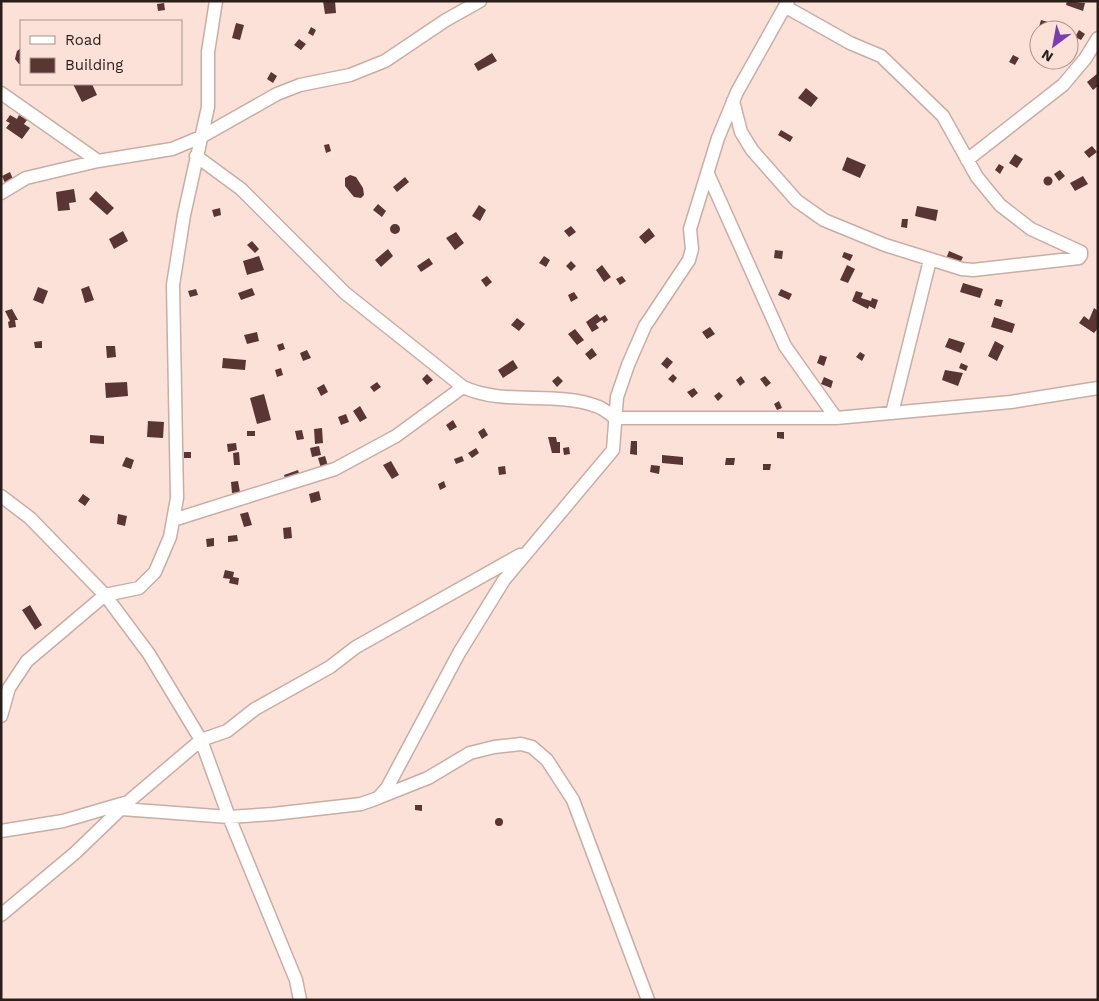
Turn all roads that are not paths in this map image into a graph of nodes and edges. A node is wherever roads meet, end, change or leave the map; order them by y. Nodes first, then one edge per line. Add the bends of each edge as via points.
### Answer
1 (216, 1) edge
2 (480, 1) edge
3 (787, 4) edge
4 (1098, 38) edge
5 (1, 93) edge
6 (733, 101) junction
7 (201, 136) junction
8 (196, 156) junction
9 (967, 160) junction
10 (98, 161) junction
11 (708, 174) junction
12 (1, 193) edge
13 (930, 260) junction
14 (463, 388) junction
15 (1098, 388) edge
16 (892, 413) junction
17 (616, 418) junction
18 (836, 418) junction
19 (1, 496) edge
20 (173, 520) junction
21 (529, 550) junction
22 (106, 595) junction
23 (1, 716) edge
24 (201, 740) junction
25 (378, 798) junction
26 (125, 806) junction
27 (229, 817) junction
28 (1, 831) edge
29 (1, 915) edge
30 (296, 980) junction
31 (300, 1000) edge
32 (310, 1000) edge
33 (648, 1000) edge

1 - 7 street via 208,52 208,107
2 - 7 street via 385,61 350,75 300,85 277,94
3 - 6 street
3 - 9 street via 850,43 881,56 943,116
4 - 9 street via 1063,85
5 - 10 street
6 - 11 street
6 - 13 street via 741,132 752,150 807,209 824,220
7 - 8 street
7 - 10 street via 172,149
8 - 14 street via 241,189 346,293
8 - 20 street via 173,285 177,498
9 - 13 street via 991,196 1011,215 1042,236 1081,252 1081,255 1079,258 974,270
10 - 12 street via 26,178
11 - 17 street via 690,229 689,260 645,326 619,389
11 - 18 street via 785,346
13 - 16 street
14 - 17 street via 480,395 562,400 597,406
14 - 20 street via 396,436 335,470
15 - 16 street via 1011,402
16 - 18 street
17 - 18 street
17 - 21 street via 613,450
19 - 22 street via 30,518
20 - 22 street via 170,537 155,572 139,588
21 - 24 street via 356,647 330,667 254,709 227,731
21 - 25 street via 504,580 471,633 393,779
22 - 23 street via 27,661 9,688
22 - 24 street via 150,654
24 - 26 street
24 - 27 street
25 - 27 street via 355,805
25 - 33 street via 428,778 470,753 508,745 532,747 555,770 573,800
26 - 27 street
26 - 28 street
26 - 29 street
27 - 30 street
30 - 31 street
30 - 32 street

